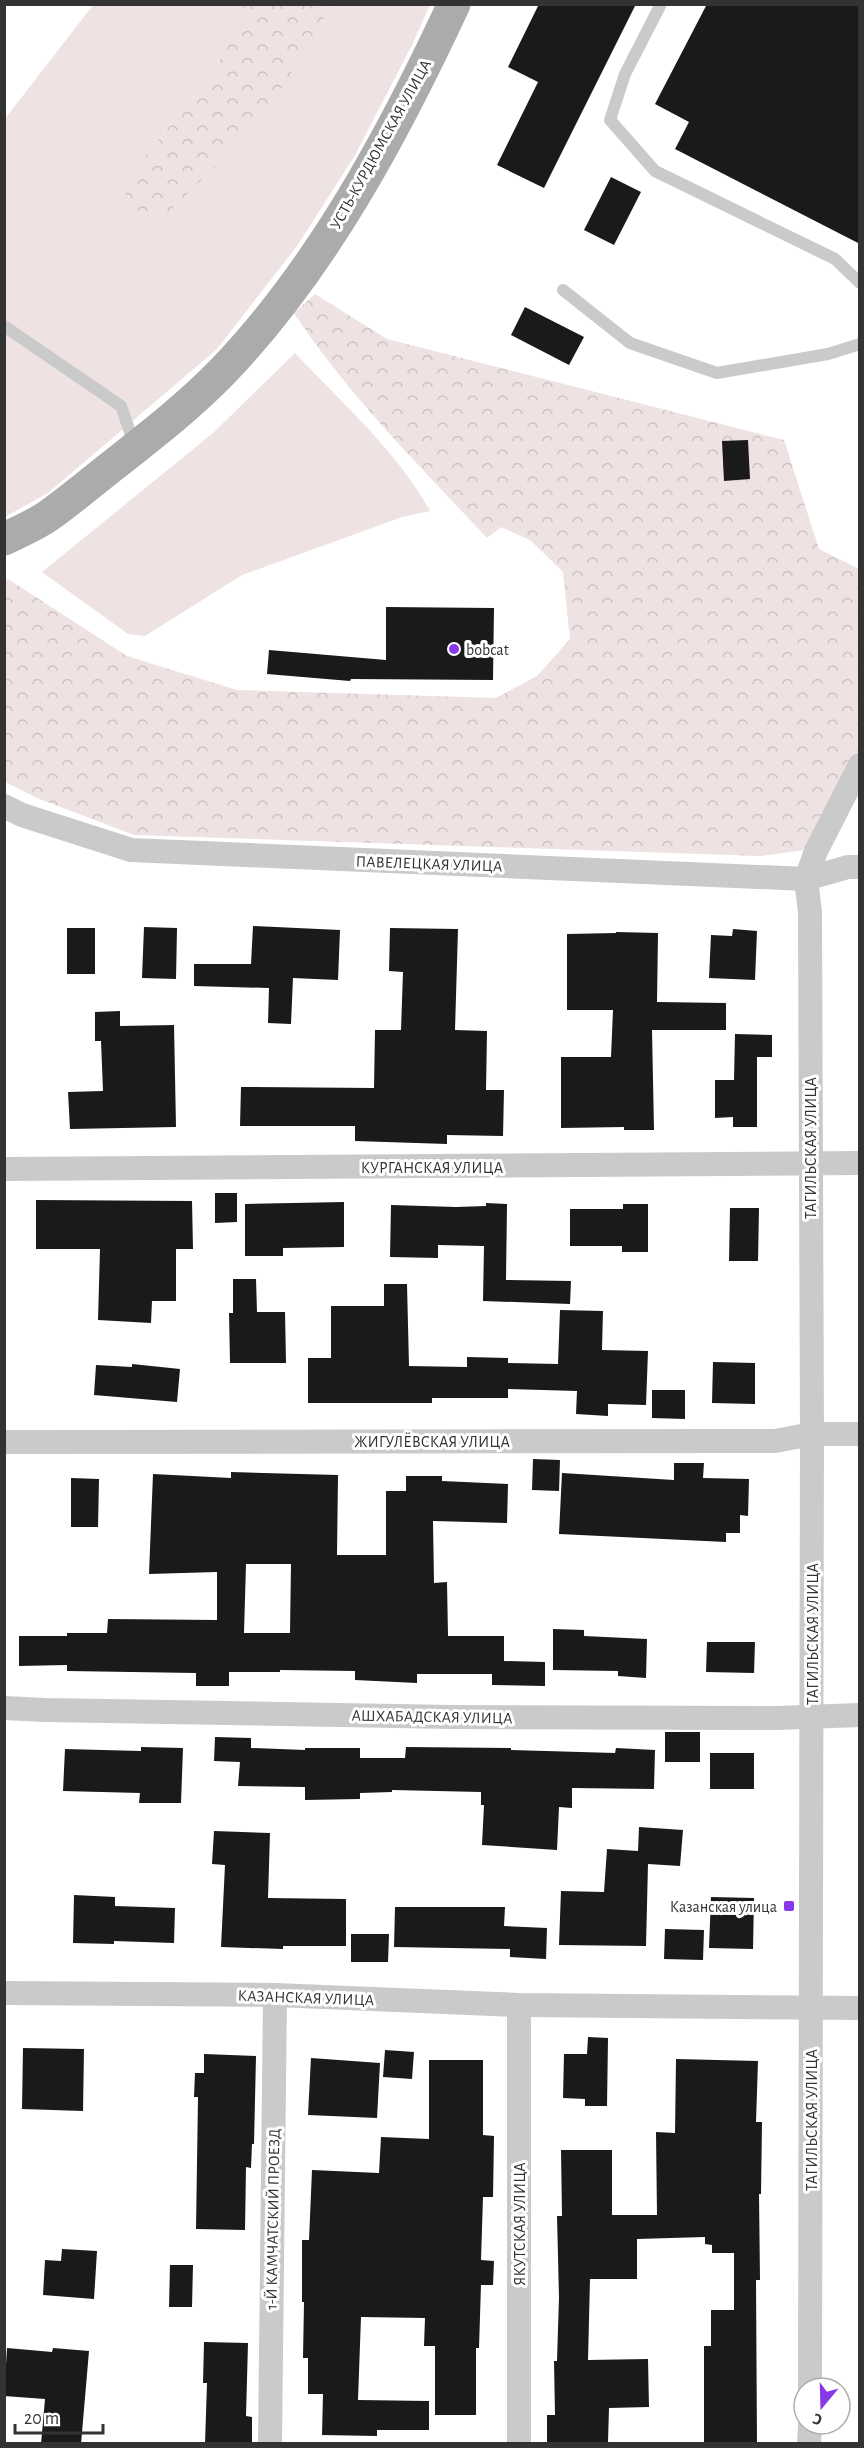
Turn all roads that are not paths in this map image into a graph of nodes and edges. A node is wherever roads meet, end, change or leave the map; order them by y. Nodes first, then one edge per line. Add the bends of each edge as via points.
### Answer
1 (454, 4) edge
2 (661, 4) edge
3 (860, 283) edge
4 (563, 290) dead end
5 (4, 326) edge
6 (860, 344) edge
7 (135, 448) junction
8 (4, 539) edge
9 (860, 765) edge
10 (4, 806) edge
11 (860, 867) edge
12 (806, 879) junction
13 (810, 1162) junction
14 (860, 1163) edge
15 (4, 1169) edge
16 (812, 1434) junction
17 (860, 1434) edge
18 (4, 1442) edge
19 (4, 1708) edge
20 (811, 1715) junction
21 (860, 1715) edge
22 (4, 1993) edge
23 (275, 1995) junction
24 (519, 2005) junction
25 (812, 2008) junction
26 (860, 2008) edge
27 (810, 2376) edge
28 (270, 2444) edge
29 (519, 2444) edge

1 - 7 main road, УСТЬ-КУРДЮМСКАЯ УЛИЦА via 373,165 315,258 223,370
2 - 3 lane via 625,74 610,120 655,171 835,259
4 - 6 lane via 630,343 717,373 828,354
5 - 7 lane via 121,406
7 - 8 main road, УСТЬ-КУРДЮМСКАЯ УЛИЦА via 46,517
9 - 12 street
10 - 12 street, ПАВЕЛЕЦКАЯ УЛИЦА via 131,850
11 - 12 street, ПАВЕЛЕЦКАЯ УЛИЦА
12 - 13 street, ТАГИЛЬСКАЯ УЛИЦА via 810,912
13 - 14 street, КУРГАНСКАЯ УЛИЦА
13 - 15 street, КУРГАНСКАЯ УЛИЦА
13 - 16 street, ТАГИЛЬСКАЯ УЛИЦА
16 - 17 street, ЖИГУЛЁВСКАЯ УЛИЦА
16 - 18 street, ЖИГУЛЁВСКАЯ УЛИЦА via 776,1441
16 - 20 street, ТАГИЛЬСКАЯ УЛИЦА
19 - 20 street, АШХАБАДСКАЯ УЛИЦА via 464,1717
20 - 21 street, АШХАБАДСКАЯ УЛИЦА
20 - 25 street, ТАГИЛЬСКАЯ УЛИЦА
22 - 23 street, КАЗАНСКАЯ УЛИЦА
23 - 24 street, КАЗАНСКАЯ УЛИЦА
23 - 28 street, 1-Й КАМЧАТСКИЙ ПРОЕЗД
24 - 25 street, КАЗАНСКАЯ УЛИЦА
24 - 29 street, ЯКУТСКАЯ УЛИЦА
25 - 26 street, КАЗАНСКАЯ УЛИЦА
25 - 27 street, ТАГИЛЬСКАЯ УЛИЦА

